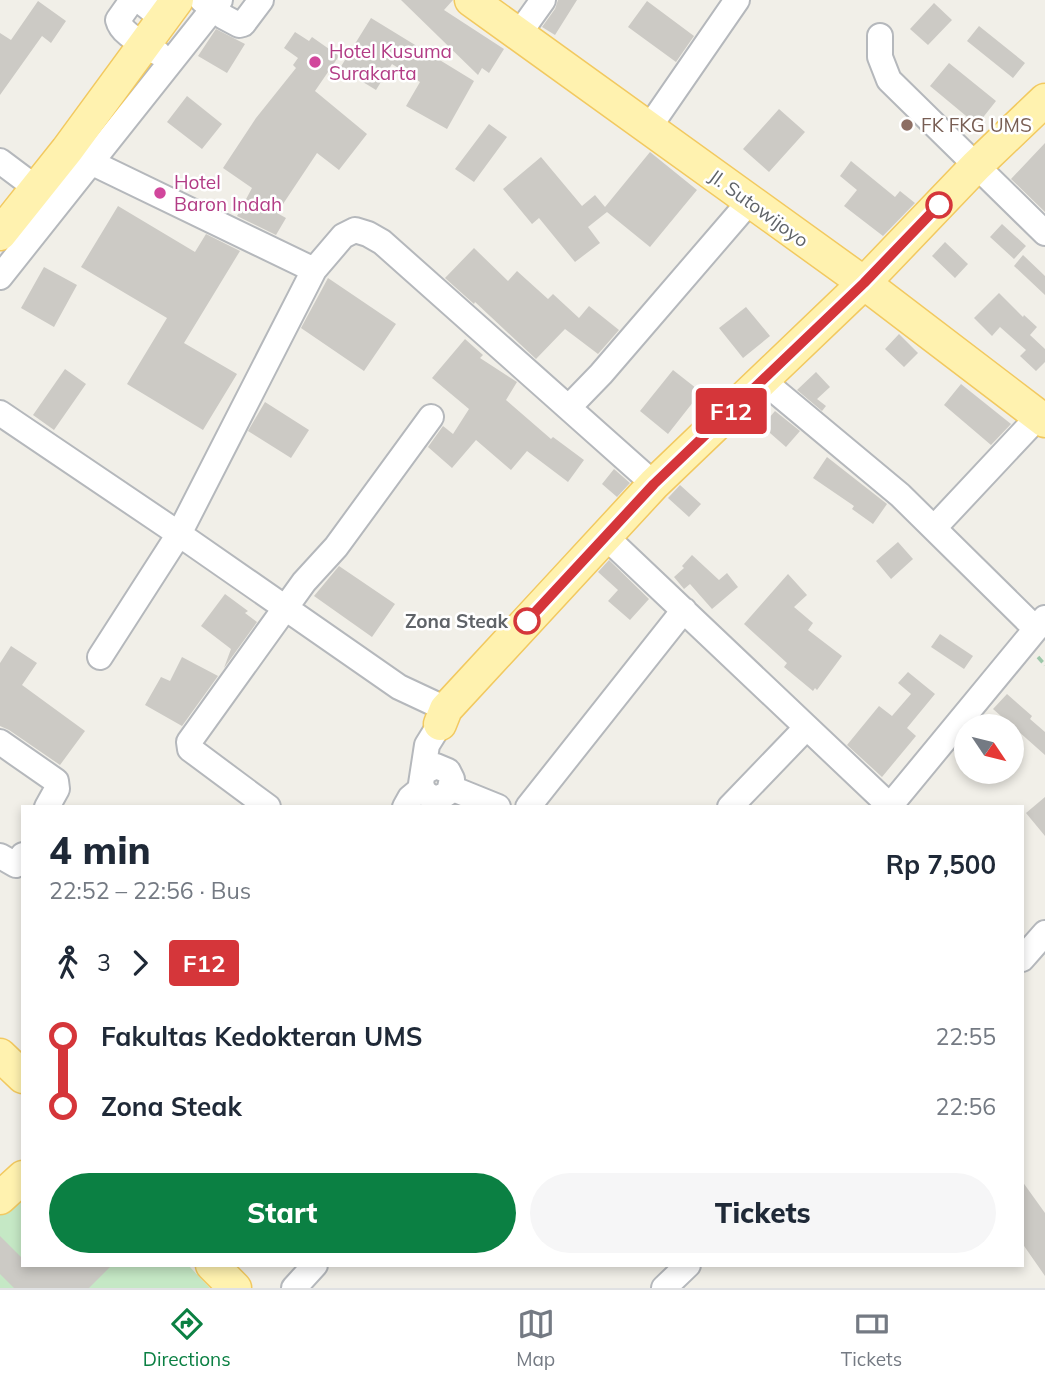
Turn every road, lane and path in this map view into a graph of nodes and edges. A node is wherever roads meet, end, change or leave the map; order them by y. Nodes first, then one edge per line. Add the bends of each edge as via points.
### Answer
1 (261, 0) edge
2 (471, 0) edge
3 (543, 0) edge
4 (737, 0) edge
5 (212, 3) edge
6 (162, 21) edge
7 (518, 35) junction
8 (880, 36) dead end
9 (171, 63) junction
10 (1045, 100) edge
11 (648, 129) junction
12 (80, 156) junction
13 (0, 161) edge
14 (976, 166) junction
15 (36, 188) junction
16 (750, 201) junction
17 (1045, 233) edge
18 (0, 234) edge
19 (314, 270) junction
20 (1, 273) edge
21 (864, 283) junction
22 (762, 380) junction
23 (569, 407) junction
24 (0, 413) edge
25 (431, 417) dead end
26 (1042, 419) edge
27 (654, 484) junction
28 (934, 528) junction
29 (180, 534) junction
30 (605, 536) junction
31 (285, 608) junction
32 (684, 610) junction
33 (1041, 624) edge
34 (100, 657) dead end
35 (443, 716) junction
36 (806, 728) junction
37 (0, 742) edge
38 (432, 786) edge
39 (48, 805) edge
40 (265, 805) edge
41 (406, 805) edge
42 (492, 805) edge
43 (530, 805) edge
44 (732, 805) edge
45 (889, 805) edge
46 (891, 805) edge
47 (0, 856) edge
48 (21, 858) edge
49 (0, 1055) edge
50 (21, 1075) edge
51 (21, 1180) edge
52 (0, 1198) edge
53 (214, 1267) edge
54 (313, 1267) edge
55 (686, 1267) edge
56 (235, 1288) edge
57 (294, 1288) edge
58 (664, 1288) edge

1 - 5 street via 239,25
2 - 7 main road, Jl. Sutowijoyo
3 - 7 street
4 - 11 street
5 - 9 street
6 - 9 street
6 - 12 main road
7 - 11 main road, Jl. Sutowijoyo
8 - 14 street via 880,57 889,80
9 - 12 street
10 - 14 main road
11 - 16 main road, Jl. Sutowijoyo
12 - 15 main road
12 - 19 street
12 - 20 street
13 - 15 street
14 - 17 street
14 - 21 main road
15 - 18 main road
16 - 21 main road, Jl. Sutowijoyo
16 - 23 street
19 - 23 street via 342,236 355,230 368,234
19 - 29 street
21 - 22 main road
21 - 26 main road, Jl. Sutowijoyo
22 - 27 main road
22 - 28 street
23 - 27 street
24 - 29 street
25 - 31 street
26 - 28 street
27 - 30 main road
28 - 33 street
29 - 31 street
29 - 34 street
30 - 32 street
30 - 35 main road
31 - 35 street
31 - 40 street via 188,746
32 - 36 street
32 - 43 street
33 - 46 street
35 - 38 street via 427,745
36 - 44 street
36 - 45 street
37 - 39 street via 56,781
38 - 41 street
38 - 42 street
47 - 48 street via 16,865
49 - 50 main road
51 - 52 main road
53 - 56 main road
54 - 57 street
55 - 58 street

